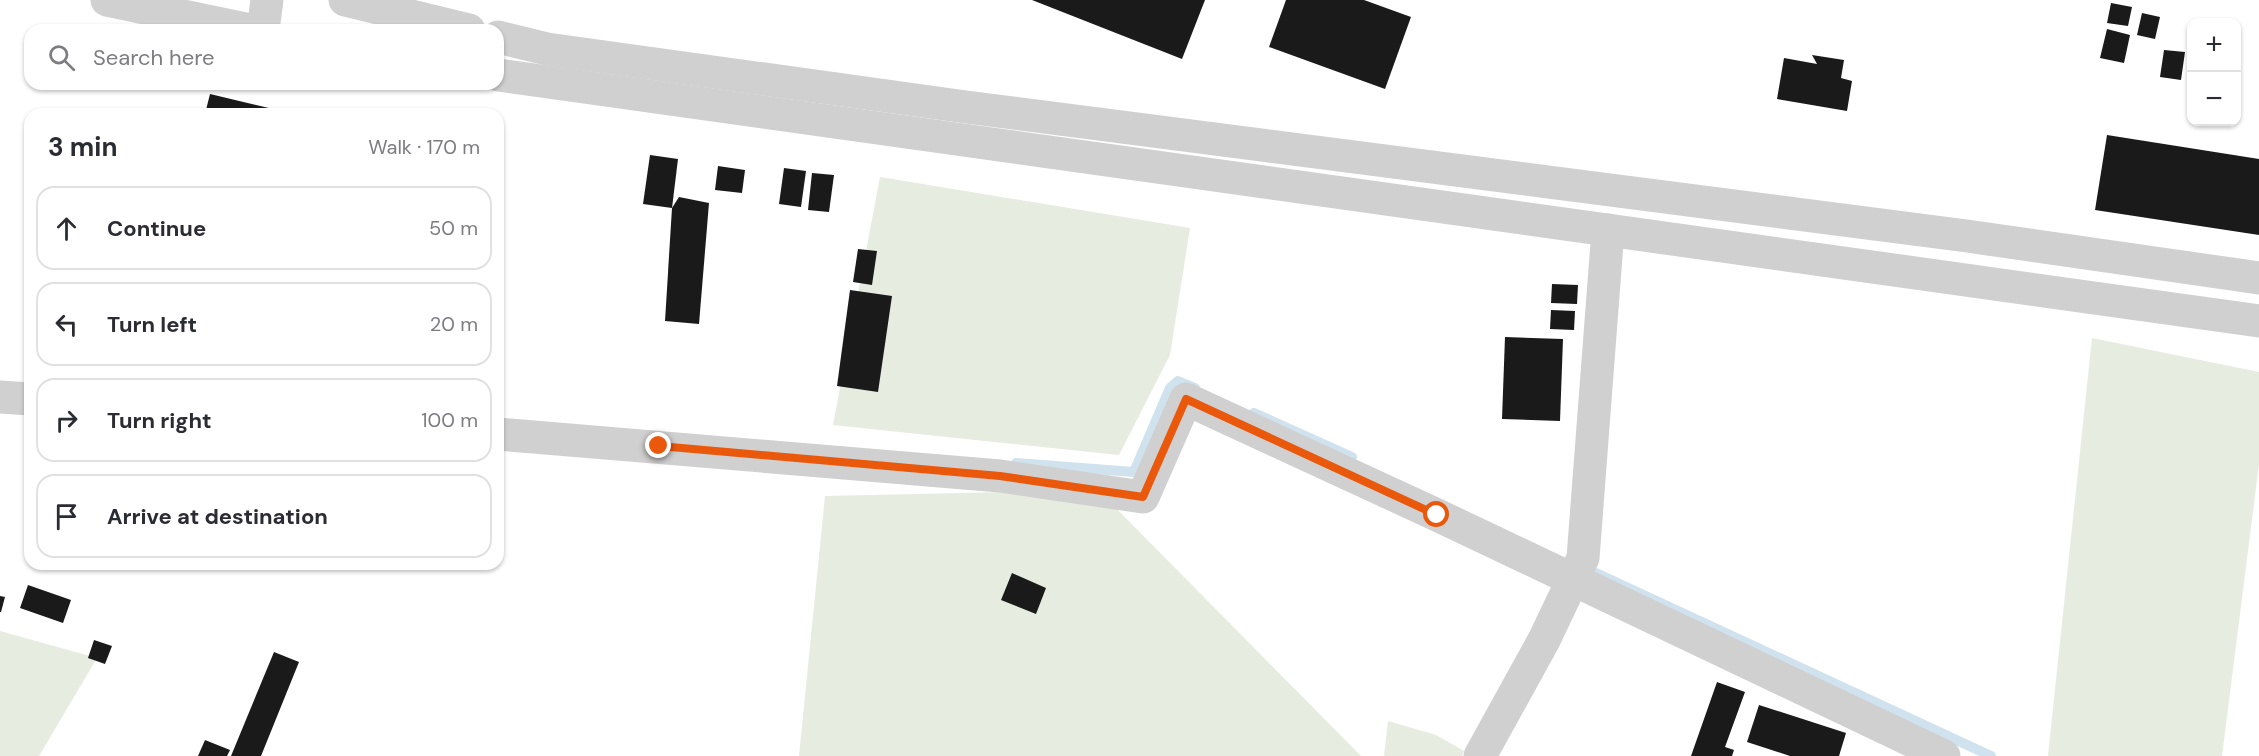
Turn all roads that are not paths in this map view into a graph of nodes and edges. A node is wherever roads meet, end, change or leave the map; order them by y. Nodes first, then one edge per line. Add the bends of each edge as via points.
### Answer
1 (107, 0) edge
2 (267, 0) edge
3 (345, 0) edge
4 (221, 24) edge
5 (264, 24) edge
6 (443, 24) edge
7 (504, 38) edge
8 (504, 76) edge
9 (1608, 230) junction
10 (2259, 278) edge
11 (2259, 321) edge
12 (0, 397) edge
13 (24, 399) edge
14 (504, 435) edge
15 (1578, 569) junction
16 (1480, 756) edge
17 (1944, 756) edge

1 - 4 street
2 - 5 street
3 - 6 street
7 - 10 street via 547,49 943,104 1967,236
8 - 9 street
9 - 11 street
9 - 15 street
12 - 13 street
14 - 15 street via 1000,476 1143,497 1186,399
15 - 16 street
15 - 17 street

